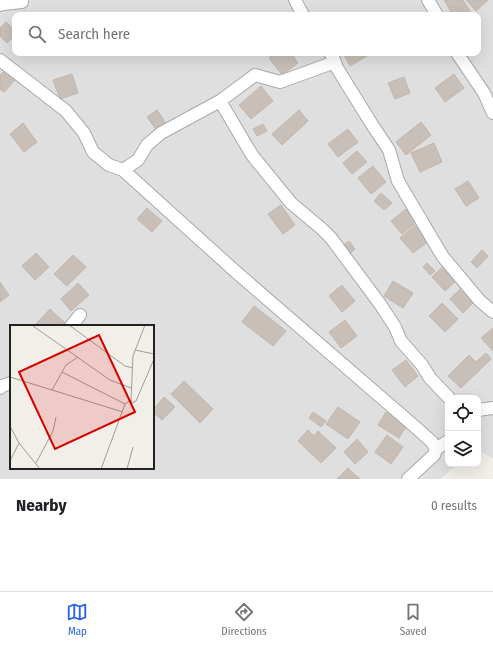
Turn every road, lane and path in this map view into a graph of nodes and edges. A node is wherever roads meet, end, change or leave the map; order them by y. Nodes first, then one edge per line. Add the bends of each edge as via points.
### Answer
1 (296, 0) edge
2 (428, 0) edge
3 (22, 2) dead end
4 (0, 5) edge
5 (302, 12) edge
6 (435, 12) edge
7 (459, 56) edge
8 (333, 58) edge
9 (0, 60) edge
10 (220, 102) junction
11 (493, 113) edge
12 (123, 170) junction
13 (493, 312) edge
14 (80, 315) dead end
15 (72, 325) edge
16 (10, 384) edge
17 (0, 388) edge
18 (445, 395) edge
19 (493, 408) edge
20 (481, 410) edge
21 (445, 443) edge
22 (436, 449) junction
23 (408, 479) edge

1 - 5 street
2 - 6 street
3 - 4 street
7 - 11 street via 484,93
8 - 10 street via 280,82 255,75
8 - 13 street via 389,150 398,181 443,257
9 - 12 street via 66,111 84,133 93,152 109,165
10 - 12 street via 161,133 147,145 138,160
10 - 18 street via 252,155 291,203 331,238 388,315 401,340
12 - 22 street via 236,272 413,424
14 - 15 street
16 - 17 street
19 - 20 street
21 - 22 street
22 - 23 street via 434,455

